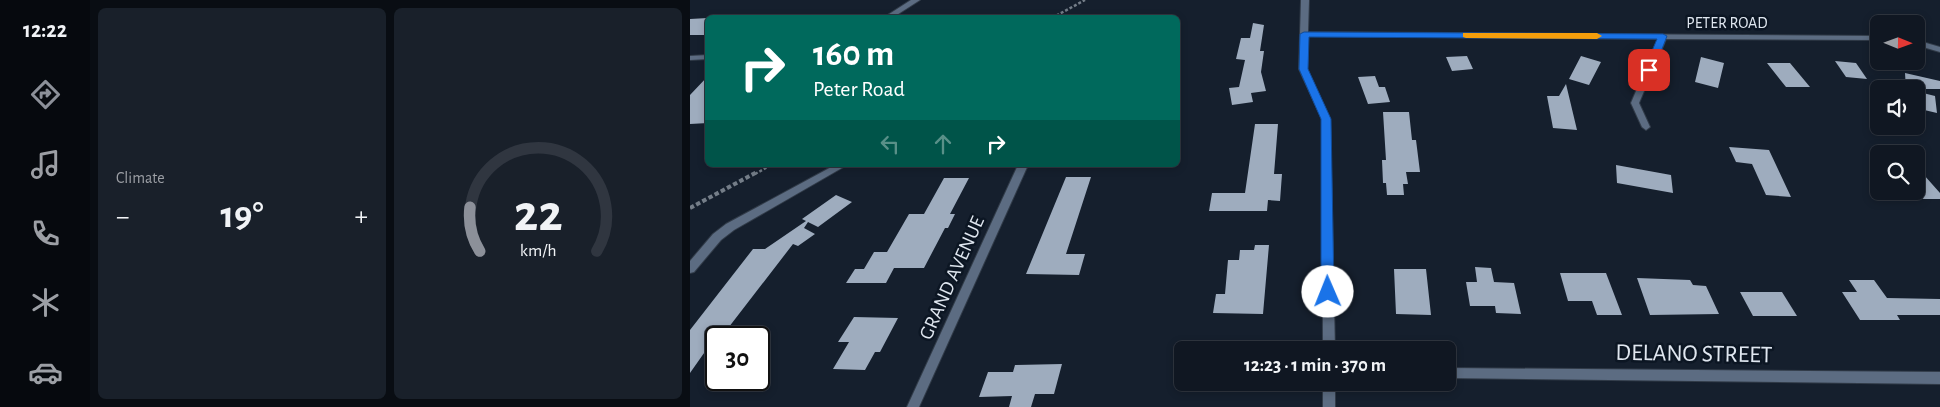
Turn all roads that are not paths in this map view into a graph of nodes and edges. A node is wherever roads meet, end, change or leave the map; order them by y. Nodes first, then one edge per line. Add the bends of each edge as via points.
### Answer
1 (916, 0) edge
2 (1305, 0) edge
3 (891, 15) edge
4 (1304, 34) junction
5 (1663, 36) junction
6 (1870, 38) edge
7 (1925, 44) edge
8 (1940, 50) edge
9 (705, 57) edge
10 (690, 58) edge
11 (1646, 126) dead end
12 (838, 167) edge
13 (1022, 167) edge
14 (690, 269) edge
15 (1329, 341) edge
16 (1456, 373) edge
17 (1940, 378) edge
18 (1329, 391) edge
19 (913, 407) edge
20 (1329, 407) edge

1 - 3 street
2 - 4 street
4 - 5 street, PETER ROAD
4 - 15 street via 1303,69 1326,119
5 - 6 street, PETER ROAD
5 - 11 street via 1635,103
7 - 8 street
9 - 10 street
12 - 14 street via 730,227
13 - 19 street, GRAND AVENUE
16 - 17 street, DELANO STREET
18 - 20 street

